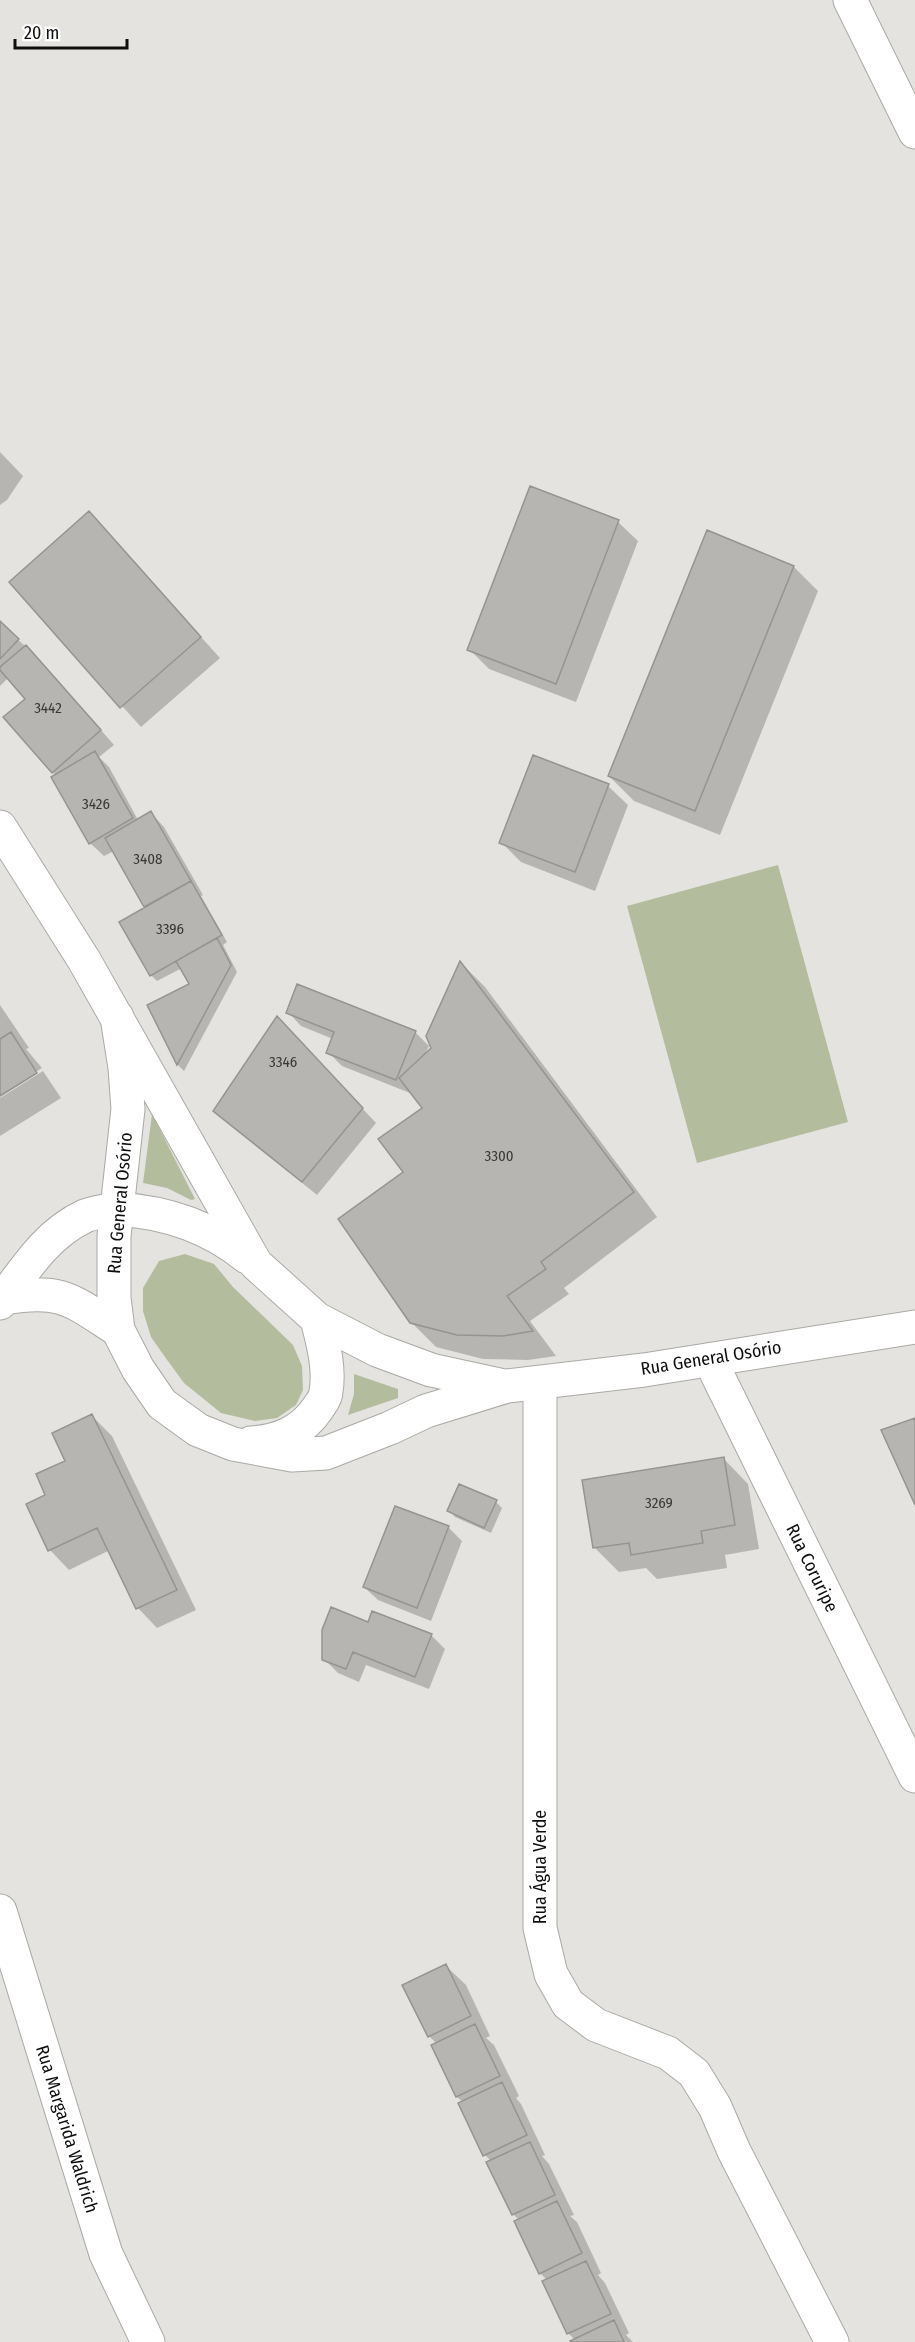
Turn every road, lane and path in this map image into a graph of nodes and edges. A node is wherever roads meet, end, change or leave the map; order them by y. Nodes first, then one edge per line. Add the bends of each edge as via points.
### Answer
1 (850, 0) edge
2 (915, 132) edge
3 (0, 827) edge
4 (117, 1017) junction
5 (117, 1209) junction
6 (168, 1216) junction
7 (256, 1264) junction
8 (113, 1269) junction
9 (2, 1301) edge
10 (317, 1319) junction
11 (915, 1327) edge
12 (118, 1330) junction
13 (710, 1360) junction
14 (540, 1384) junction
15 (507, 1386) junction
16 (233, 1444) junction
17 (915, 1776) edge
18 (0, 1911) edge
19 (148, 2342) edge
20 (832, 2342) edge

1 - 2 main road
3 - 4 main road, Rua General Osório
4 - 5 main road, Rua General Osório via 128,1109
4 - 7 main road, Rua General Osório
5 - 6 main road
5 - 8 main road, Rua General Osório
5 - 9 main road via 86,1216 56,1235 34,1257
6 - 7 main road via 209,1231
6 - 8 main road via 138,1236
7 - 10 main road, Rua General Osório
8 - 12 main road, Rua General Osório
9 - 12 main road via 50,1294 71,1299
10 - 15 main road, Rua General Osório via 377,1350 431,1370
10 - 16 main road via 327,1359 327,1395 311,1418 291,1435 267,1442
11 - 13 main road, Rua General Osório
12 - 16 main road, Rua General Osório via 138,1370 162,1404 198,1430
13 - 14 main road, Rua General Osório
13 - 17 main road, Rua Coruripe
14 - 15 main road, Rua General Osório
14 - 20 main road, Rua Água Verde via 540,1928 551,1974 568,2004 596,2025 668,2053 694,2073
15 - 16 main road, Rua General Osório via 426,1410 326,1453 292,1455
18 - 19 main road, Rua Margarida Waldrich via 106,2254

